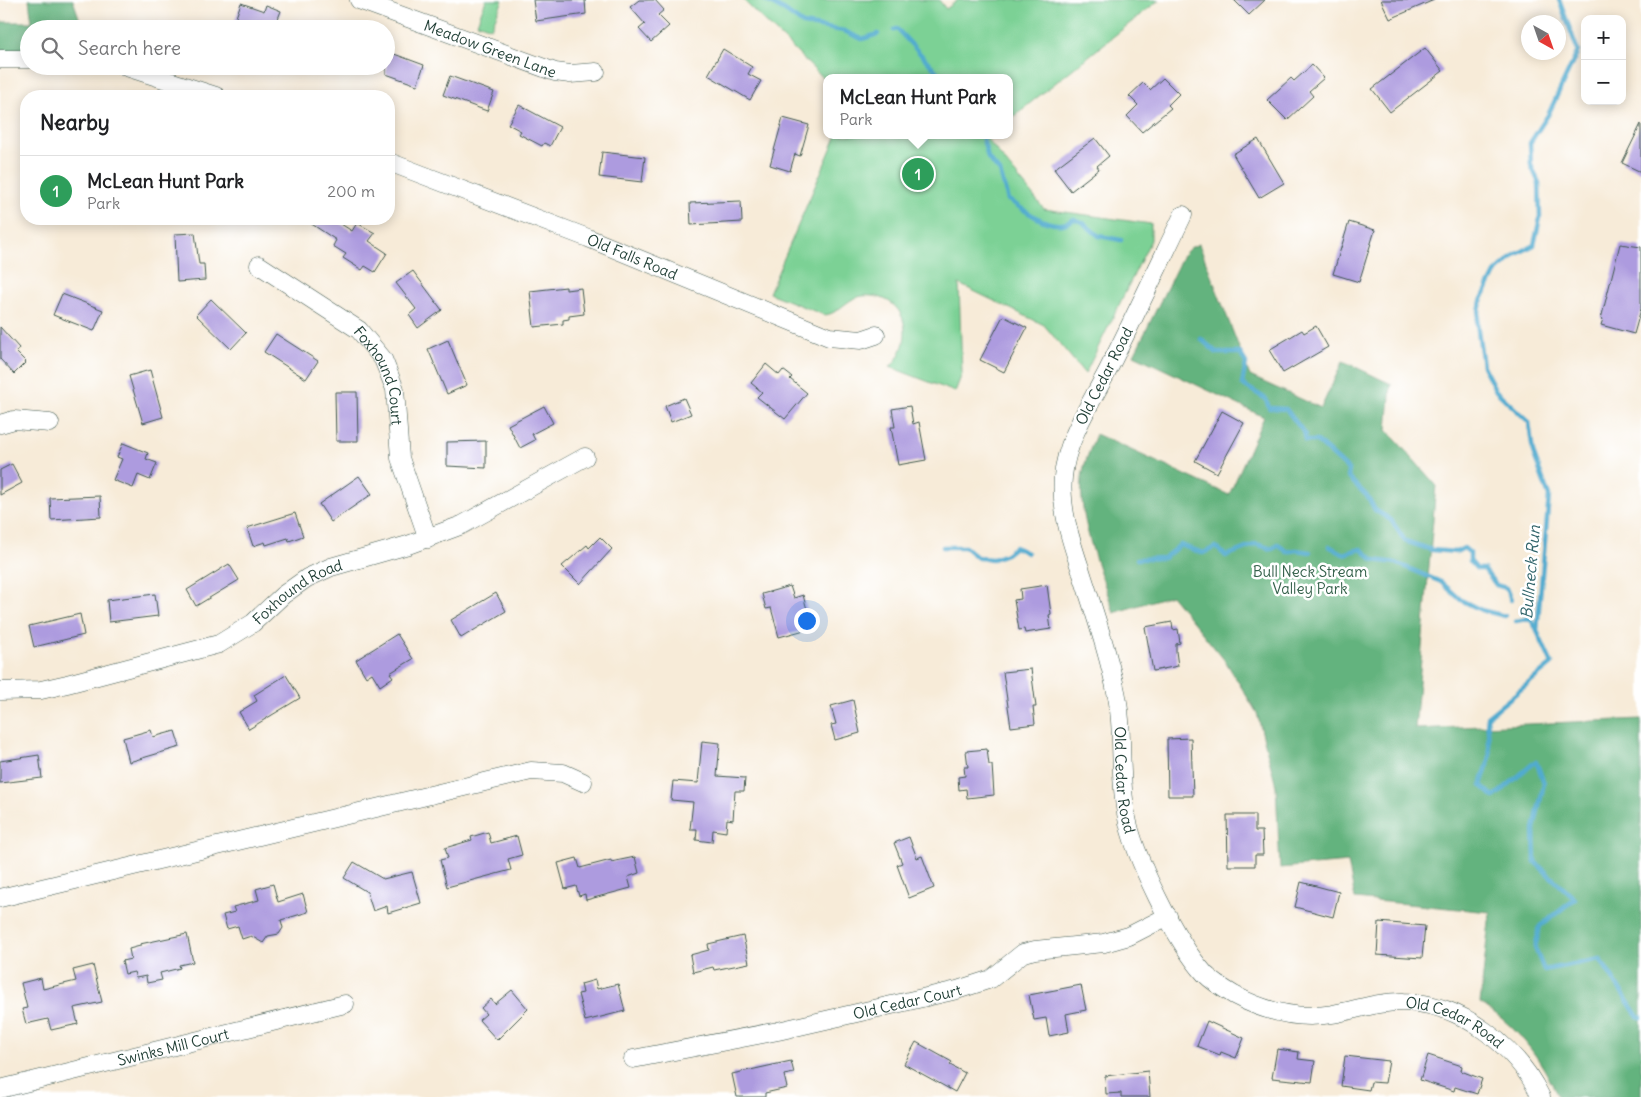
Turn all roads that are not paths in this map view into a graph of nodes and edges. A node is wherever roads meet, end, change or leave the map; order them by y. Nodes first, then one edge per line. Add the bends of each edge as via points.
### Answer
1 (359, 0) edge
2 (20, 59) edge
3 (0, 60) edge
4 (596, 72) dead end
5 (151, 75) edge
6 (197, 90) edge
7 (395, 164) edge
8 (1182, 215) dead end
9 (259, 265) dead end
10 (876, 335) dead end
11 (50, 423) dead end
12 (0, 424) edge
13 (585, 457) dead end
14 (428, 539) junction
15 (0, 691) edge
16 (583, 782) dead end
17 (0, 898) edge
18 (1168, 916) junction
19 (345, 1004) dead end
20 (632, 1059) dead end
21 (0, 1089) edge
22 (1541, 1097) edge

1 - 4 street, Meadow Green Lane via 555,72
2 - 3 street
5 - 6 street
7 - 10 street, Old Falls Road via 588,238 829,337 860,340
8 - 18 street, Old Cedar Road via 1084,416 1063,476 1066,520 1116,688 1126,814 1146,870
9 - 14 street, Foxhound Court via 359,330 383,359 395,390 400,458
11 - 12 street via 14,420
13 - 14 street, Foxhound Road via 476,517
14 - 15 street, Foxhound Road via 346,562 307,578 253,622 219,644 41,690
16 - 17 street via 563,773 531,771
18 - 20 street, Old Cedar Court via 1129,936 1104,943 1023,953 991,979 957,990 778,1031
18 - 22 street, Old Cedar Road via 1180,940 1206,974 1232,994 1280,1012 1304,1015 1329,1015 1383,1003 1404,1002 1427,1004 1448,1011 1478,1026 1499,1042 1517,1060
19 - 21 street, Swinks Mill Court

